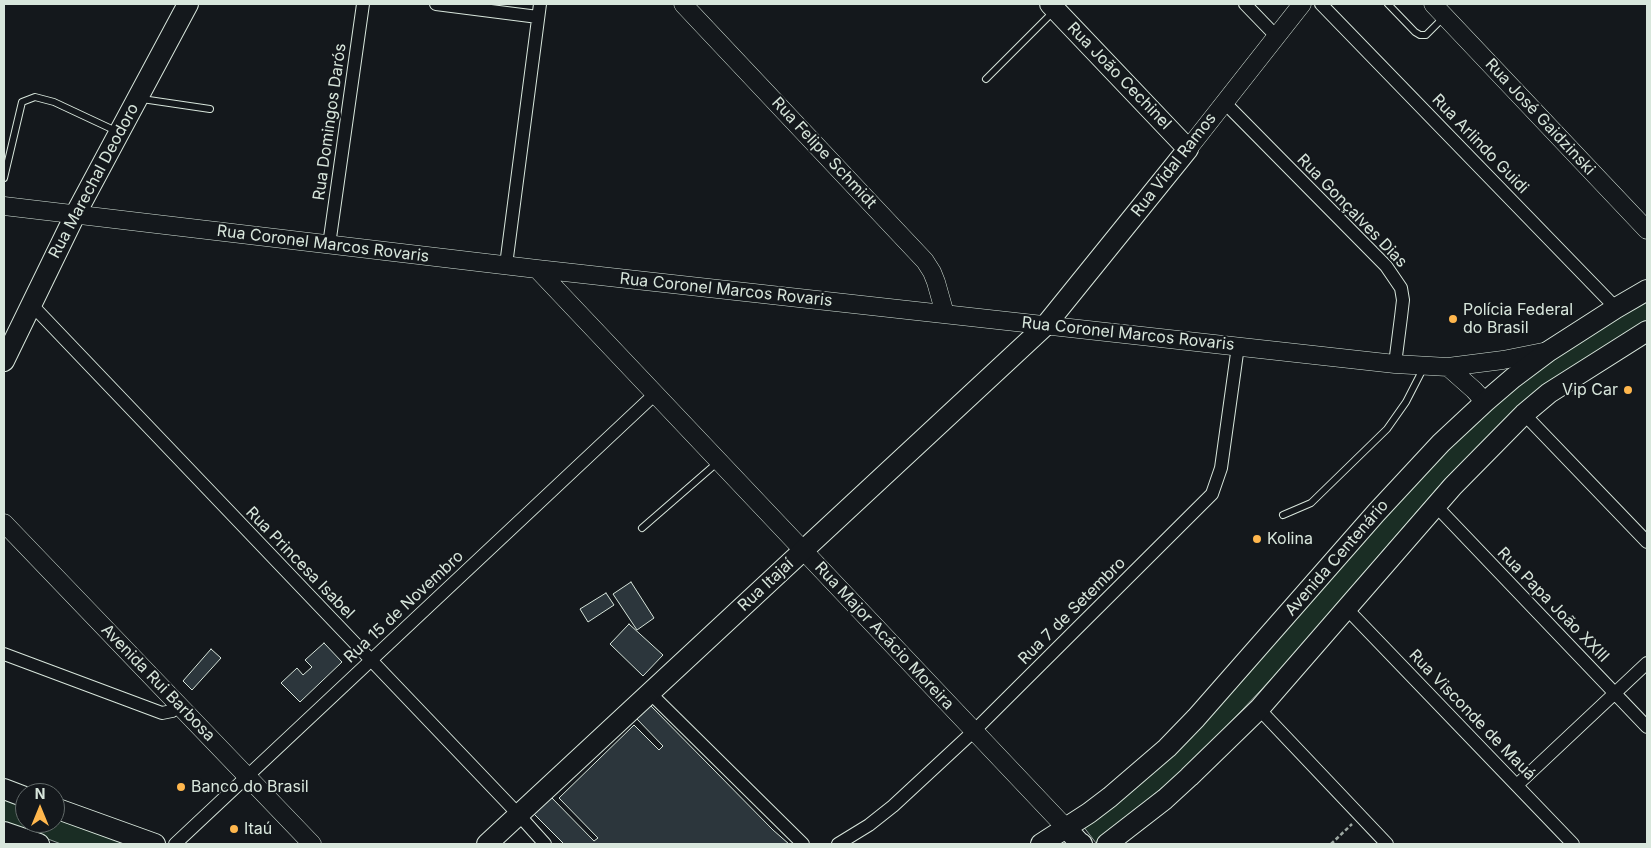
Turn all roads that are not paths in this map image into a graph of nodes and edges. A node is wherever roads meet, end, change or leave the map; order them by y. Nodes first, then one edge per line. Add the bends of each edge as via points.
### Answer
1 (188, 4) edge
2 (363, 4) edge
3 (436, 4) edge
4 (540, 4) edge
5 (683, 4) edge
6 (1245, 4) edge
7 (1302, 4) edge
8 (1321, 4) edge
9 (1388, 4) edge
10 (1053, 7) edge
11 (1439, 10) edge
12 (538, 17) junction
13 (1276, 36) junction
14 (986, 79) dead end
15 (138, 98) junction
16 (1224, 102) junction
17 (210, 109) dead end
18 (120, 132) junction
19 (1188, 149) junction
20 (4, 178) edge
21 (4, 206) edge
22 (75, 216) junction
23 (1647, 230) edge
24 (329, 245) junction
25 (506, 265) junction
26 (537, 269) junction
27 (1647, 290) edge
28 (31, 304) junction
29 (1616, 308) junction
30 (945, 314) junction
31 (1045, 326) junction
32 (1645, 336) edge
33 (1238, 346) junction
34 (1549, 351) junction
35 (4, 361) edge
36 (1395, 364) junction
37 (1424, 366) junction
38 (1448, 367) junction
39 (655, 394) junction
40 (1485, 402) junction
41 (1524, 414) junction
42 (719, 461) junction
43 (1436, 506) junction
44 (1283, 515) dead end
45 (4, 523) edge
46 (642, 528) dead end
47 (1647, 542) edge
48 (803, 551) junction
49 (1347, 609) junction
50 (4, 654) edge
51 (371, 660) junction
52 (1647, 663) edge
53 (650, 693) junction
54 (1615, 694) junction
55 (179, 706) junction
56 (1259, 709) junction
57 (1647, 727) edge
58 (974, 731) junction
59 (248, 776) junction
60 (1517, 786) junction
61 (65, 812) edge
62 (519, 815) junction
63 (1066, 828) junction
64 (15, 838) edge
65 (39, 844) edge
66 (155, 844) edge
67 (175, 844) edge
68 (312, 844) edge
69 (487, 844) edge
70 (545, 844) edge
71 (803, 844) edge
72 (838, 844) edge
73 (1041, 844) edge
74 (1082, 844) edge
75 (1107, 844) edge
76 (1387, 844) edge
77 (1573, 844) edge

1 - 15 main road, Rua Marechal Deodoro
2 - 24 street, Rua Domingos Darós
3 - 12 street
4 - 12 street
5 - 30 main road, Rua Felipe Schmidt via 925,261 936,282
6 - 13 street
7 - 13 main road, Rua Vidal Ramos
8 - 29 street, Rua Arlindo Guidi
9 - 11 lane via 1420,35 1426,35
10 - 14 lane
10 - 19 main road, Rua João Cechinel
11 - 23 main road, Rua José Gaidzinski
12 - 25 street
13 - 16 main road, Rua Vidal Ramos
15 - 17 lane
15 - 18 main road, Rua Marechal Deodoro
16 - 19 main road, Rua Vidal Ramos
16 - 36 street, Rua Gonçalves Dias via 1386,266 1402,288
18 - 20 lane via 54,102 34,97 22,102
18 - 22 main road, Rua Marechal Deodoro
19 - 31 main road, Rua Vidal Ramos
21 - 22 main road, Rua Coronel Marcos Rovaris
22 - 24 main road, Rua Coronel Marcos Rovaris
22 - 28 main road, Rua Marechal Deodoro
24 - 25 main road, Rua Coronel Marcos Rovaris
25 - 26 main road, Rua Coronel Marcos Rovaris
26 - 30 main road, Rua Coronel Marcos Rovaris
26 - 39 main road, Rua Major Acácio Moreira
27 - 29 main road, Avenida Centenário
28 - 35 main road, Rua Marechal Deodoro
28 - 51 street, Rua Princesa Isabel
29 - 34 main road, Avenida Centenário
30 - 31 main road, Rua Coronel Marcos Rovaris
31 - 33 main road, Rua Coronel Marcos Rovaris
31 - 48 main road, Rua Itajaí
32 - 41 main road via 1549,392
33 - 36 main road, Rua Coronel Marcos Rovaris
33 - 58 street, Rua 7 de Setembro via 1221,468 1212,494
34 - 38 main road, Rua Coronel Marcos Rovaris
34 - 40 main road, Avenida Centenário
36 - 37 main road, Rua Coronel Marcos Rovaris
37 - 38 main road, Rua Coronel Marcos Rovaris
37 - 44 lane via 1406,402 1386,429 1311,503
38 - 40 main road
39 - 42 main road, Rua Major Acácio Moreira
39 - 51 street, Rua 15 de Novembro
40 - 63 main road, Avenida Centenário via 1389,499 1167,748 1110,797
41 - 43 main road
41 - 47 street
42 - 46 lane
42 - 48 main road, Rua Major Acácio Moreira
43 - 49 main road
43 - 54 street, Rua Papa João XXIII
45 - 55 main road, Avenida Rui Barbosa
48 - 53 main road, Rua Itajaí
48 - 58 main road, Rua Major Acácio Moreira
49 - 56 main road
49 - 60 street, Rua Visconde de Mauá
50 - 55 street via 162,713
51 - 59 street, Rua 15 de Novembro
51 - 62 street, Rua Princesa Isabel
52 - 54 street
53 - 62 main road, Rua Itajaí
53 - 71 street
54 - 57 street, Rua Papa João XXIII
54 - 60 street
55 - 59 main road, Avenida Rui Barbosa
56 - 75 main road via 1189,777
56 - 76 street
58 - 63 main road, Rua Major Acácio Moreira
58 - 72 street, Rua 7 de Setembro via 893,806
59 - 67 street, Rua 15 de Novembro
59 - 68 main road, Avenida Rui Barbosa
60 - 77 street, Rua Visconde de Mauá
61 - 66 main road
62 - 69 main road, Rua Itajaí
62 - 70 street, Rua Princesa Isabel
63 - 73 main road, Avenida Centenário
63 - 74 main road
64 - 65 main road

